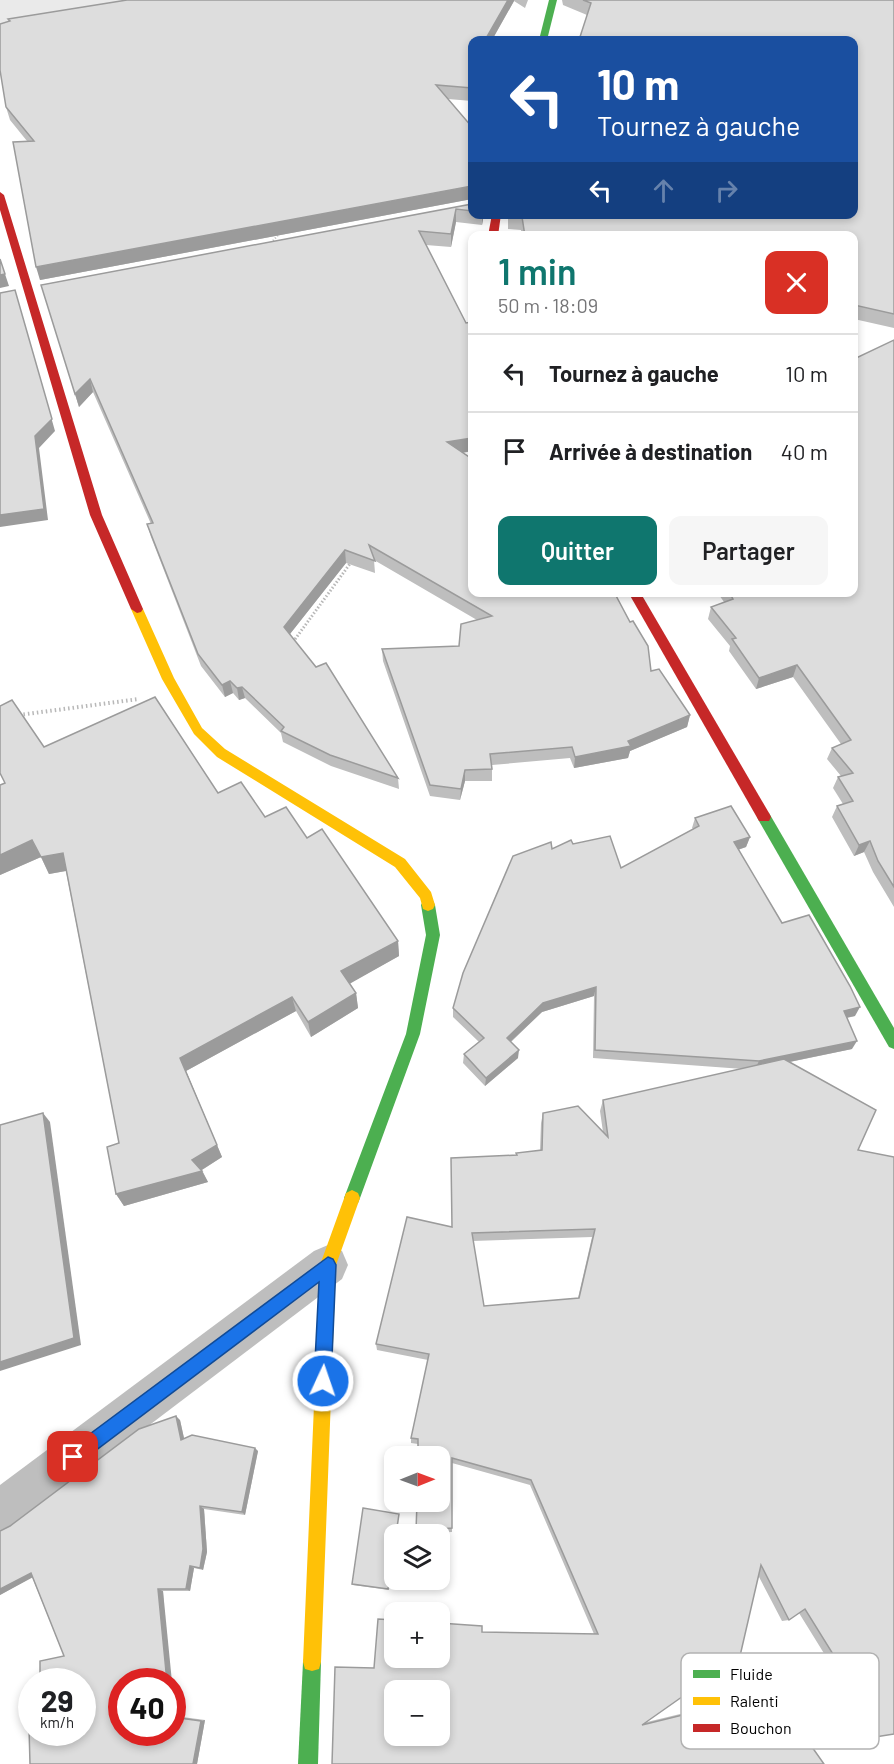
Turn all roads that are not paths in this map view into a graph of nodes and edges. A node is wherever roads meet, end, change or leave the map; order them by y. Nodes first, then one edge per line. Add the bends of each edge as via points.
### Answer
1 (553, 0) edge
2 (544, 36) edge
3 (0, 195) edge
4 (36, 290) junction
5 (10, 295) edge
6 (637, 597) edge
7 (894, 1042) edge
8 (328, 1265) junction
9 (0, 1512) edge
10 (308, 1764) edge

1 - 2 street
3 - 4 street
4 - 5 street
4 - 8 street via 65,417 96,515 198,731 221,753 400,863 426,896 433,935 413,1034
6 - 7 street
8 - 9 street
8 - 10 street

